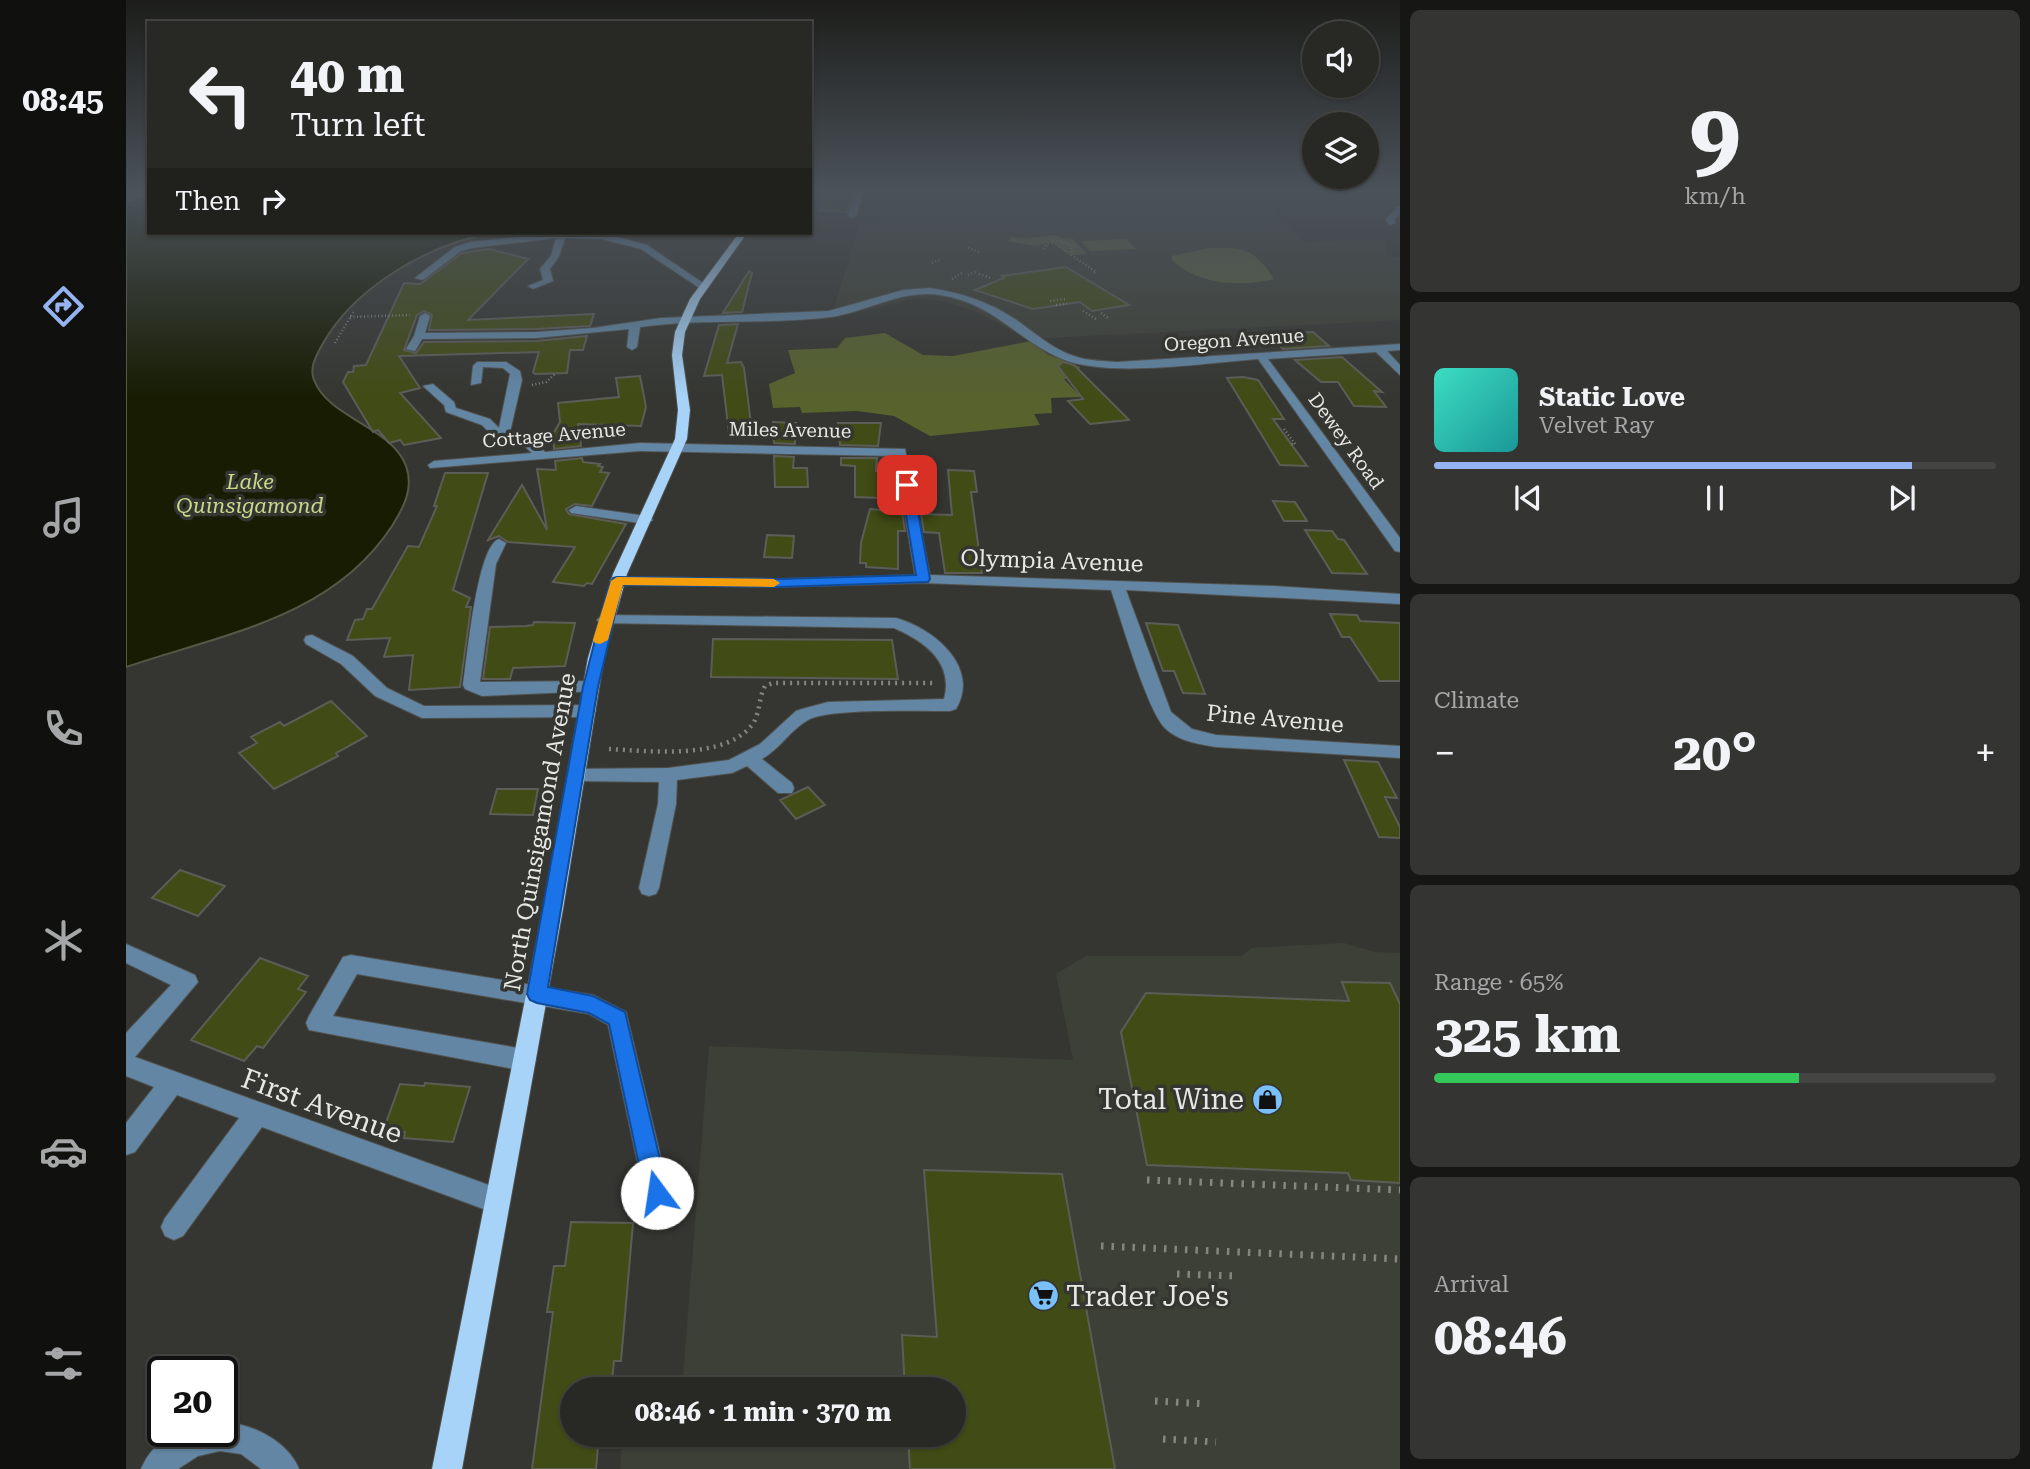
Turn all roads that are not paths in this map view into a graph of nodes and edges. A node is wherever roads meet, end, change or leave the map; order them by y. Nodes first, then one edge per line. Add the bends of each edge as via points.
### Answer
1 (445, 261) edge
2 (551, 261) edge
3 (665, 261) edge
4 (723, 261) edge
5 (420, 278) dead end
6 (533, 286) dead end
7 (704, 286) junction
8 (425, 316) road end
9 (685, 320) junction
10 (635, 326) junction
11 (419, 336) junction
12 (632, 347) dead end
13 (1400, 347) edge
14 (1378, 348) junction
15 (411, 349) dead end
16 (1260, 355) junction
17 (1400, 372) edge
18 (475, 383) dead end
19 (429, 386) dead end
20 (503, 434) junction
21 (678, 447) junction
22 (543, 456) junction
23 (434, 466) dead end
24 (576, 510) dead end
25 (646, 520) junction
26 (499, 543) dead end
27 (1400, 548) edge
28 (923, 579) junction
29 (617, 581) junction
30 (1117, 587) junction
31 (1400, 599) edge
32 (605, 620) junction
33 (312, 640) dead end
34 (591, 687) junction
35 (546, 688) junction
36 (542, 711) junction
37 (586, 711) junction
38 (1400, 752) edge
39 (748, 757) junction
40 (576, 775) junction
41 (668, 775) junction
42 (785, 788) dead end
43 (649, 888) dead end
44 (126, 953) edge
45 (537, 994) junction
46 (126, 1050) edge
47 (524, 1059) junction
48 (126, 1065) edge
49 (172, 1083) junction
50 (257, 1113) junction
51 (126, 1143) edge
52 (497, 1201) junction
53 (662, 1216) dead end
54 (174, 1227) dead end
55 (156, 1469) edge
56 (284, 1469) edge
57 (447, 1469) edge

1 - 5 street
2 - 6 street via 545,269 548,281
3 - 7 street
4 - 7 main road, North Quinsigamond Avenue
7 - 9 main road, North Quinsigamond Avenue
8 - 11 street
9 - 10 street, Oregon Avenue
9 - 16 street, Oregon Avenue via 829,314 896,294 938,292 994,311 1035,341 1071,359 1117,365
9 - 21 main road, North Quinsigamond Avenue via 677,347 684,422
10 - 11 street, Oregon Avenue via 536,335
10 - 12 street
11 - 15 street
13 - 14 street, Oregon Avenue
14 - 16 street, Oregon Avenue
14 - 17 street
16 - 27 street, Dewey Road
18 - 20 street via 478,366 496,363 516,373
19 - 20 street via 450,404 450,410 486,422
20 - 22 street via 525,440
21 - 22 street, Cottage Avenue via 618,447
21 - 25 main road, North Quinsigamond Avenue
21 - 28 street, Miles Avenue via 901,452
22 - 23 street, Cottage Avenue
24 - 25 street
25 - 29 main road, North Quinsigamond Avenue
26 - 35 street via 489,564 471,685 482,690
28 - 29 street, Olympia Avenue
28 - 30 street, Olympia Avenue
29 - 32 main road, North Quinsigamond Avenue
30 - 31 street, Olympia Avenue
30 - 38 street, Pine Avenue via 1163,712 1180,731 1216,741
32 - 34 main road, North Quinsigamond Avenue
32 - 39 street via 896,623 931,640 953,672 956,695 950,705 828,708 802,715 766,749
33 - 36 street via 347,660 381,692 422,712
34 - 35 street
34 - 37 main road, North Quinsigamond Avenue
35 - 36 street
36 - 37 street
37 - 40 main road, North Quinsigamond Avenue
39 - 41 street via 732,766
39 - 42 street
40 - 41 street
40 - 45 main road, North Quinsigamond Avenue
41 - 43 street via 667,804
44 - 46 street via 187,982
45 - 47 main road, North Quinsigamond Avenue
45 - 47 street via 351,964 317,1023
45 - 53 street via 593,1005 618,1019
47 - 52 main road, North Quinsigamond Avenue
48 - 49 street, First Avenue
49 - 50 street, First Avenue
49 - 51 street
50 - 52 street, First Avenue
50 - 54 street
52 - 57 main road, North Quinsigamond Avenue
55 - 56 street via 189,1443 225,1436 245,1441

